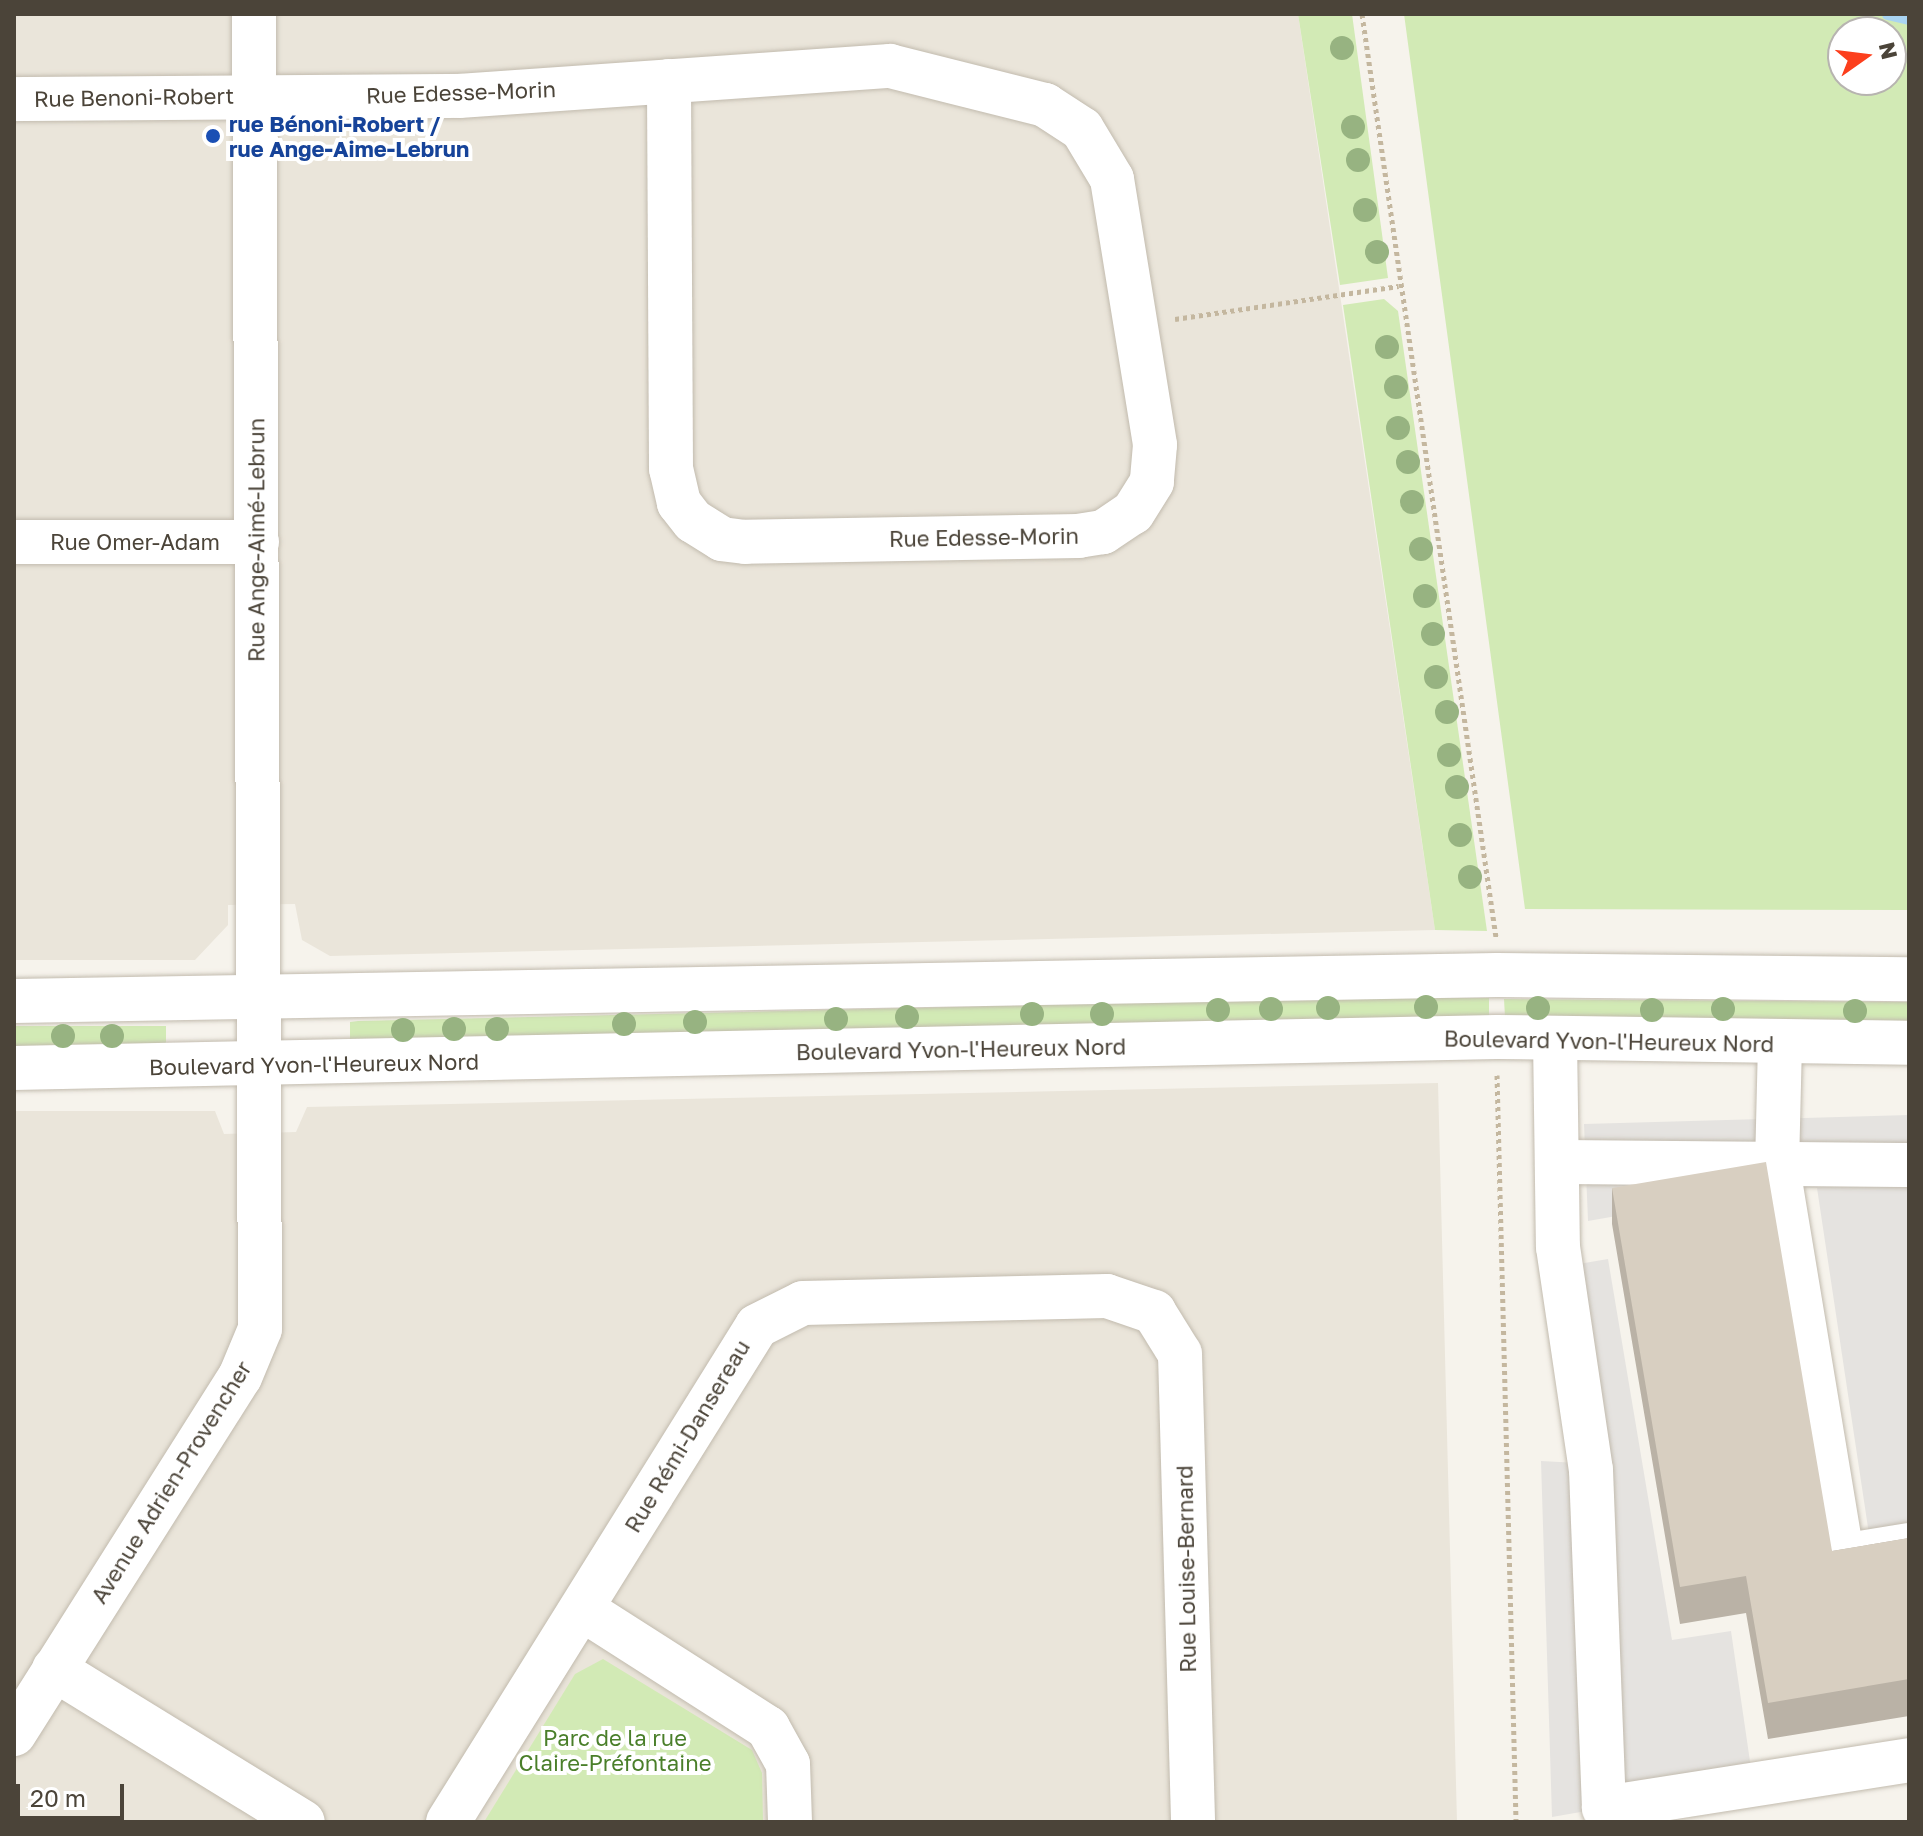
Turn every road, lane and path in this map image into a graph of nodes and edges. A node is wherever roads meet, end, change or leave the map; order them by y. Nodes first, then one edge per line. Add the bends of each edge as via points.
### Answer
1 (254, 14) edge
2 (1362, 14) edge
3 (669, 81) junction
4 (254, 95) junction
5 (14, 99) edge
6 (1399, 286) junction
7 (1169, 320) dead end
8 (14, 542) edge
9 (257, 542) junction
10 (1496, 936) dead end
11 (1909, 979) edge
12 (14, 1001) edge
13 (256, 1001) junction
14 (1555, 1038) junction
15 (1780, 1043) junction
16 (1909, 1043) edge
17 (255, 1066) junction
18 (14, 1068) edge
19 (1498, 1083) dead end
20 (1557, 1162) junction
21 (1777, 1162) junction
22 (1909, 1165) edge
23 (1163, 1321) joint
24 (1909, 1545) edge
25 (582, 1609) junction
26 (54, 1669) junction
27 (14, 1734) edge
28 (1909, 1760) edge
29 (303, 1822) edge
30 (448, 1822) edge
31 (790, 1822) edge
32 (1193, 1822) edge
33 (1516, 1822) edge

1 - 4 street, Rue Ange-Aimé-Lebrun
2 - 6 path
3 - 3 street, Rue Edesse-Morin via 671,469 679,503 693,521 733,541 1079,536 1103,532 1133,512 1152,482 1155,445 1112,179 1082,129 1045,105 919,69 851,66
3 - 4 street, Rue Edesse-Morin via 459,96
4 - 5 street, Rue Benoni-Robert
4 - 9 street, Rue Ange-Aimé-Lebrun
6 - 7 path
6 - 10 path
8 - 9 street, Rue Omer-Adam
9 - 13 street, Rue Ange-Aimé-Lebrun
11 - 13 street via 1497,975
12 - 13 street
13 - 17 street, Rue Ange-Aimé-Lebrun
14 - 15 street, Boulevard Yvon-l'Heureux Nord
14 - 17 street, Boulevard Yvon-l'Heureux Nord
14 - 20 street
15 - 16 street, Boulevard Yvon-l'Heureux Nord
15 - 21 street
17 - 18 street, Boulevard Yvon-l'Heureux Nord
17 - 26 street, Avenue Adrien-Provencher via 262,1304 255,1345
19 - 33 path
20 - 21 street
20 - 28 street via 1558,1247 1591,1470 1604,1808
21 - 22 street
21 - 24 street via 1842,1556
23 - 25 street, Rue Rémi-Dansereau via 1132,1300 1107,1296 820,1302 778,1311 740,1346
23 - 32 street, Rue Louise-Bernard via 1182,1377
25 - 30 street, Rue Rémi-Dansereau
25 - 31 street via 768,1728 788,1764
26 - 27 street, Avenue Adrien-Provencher
26 - 29 street

